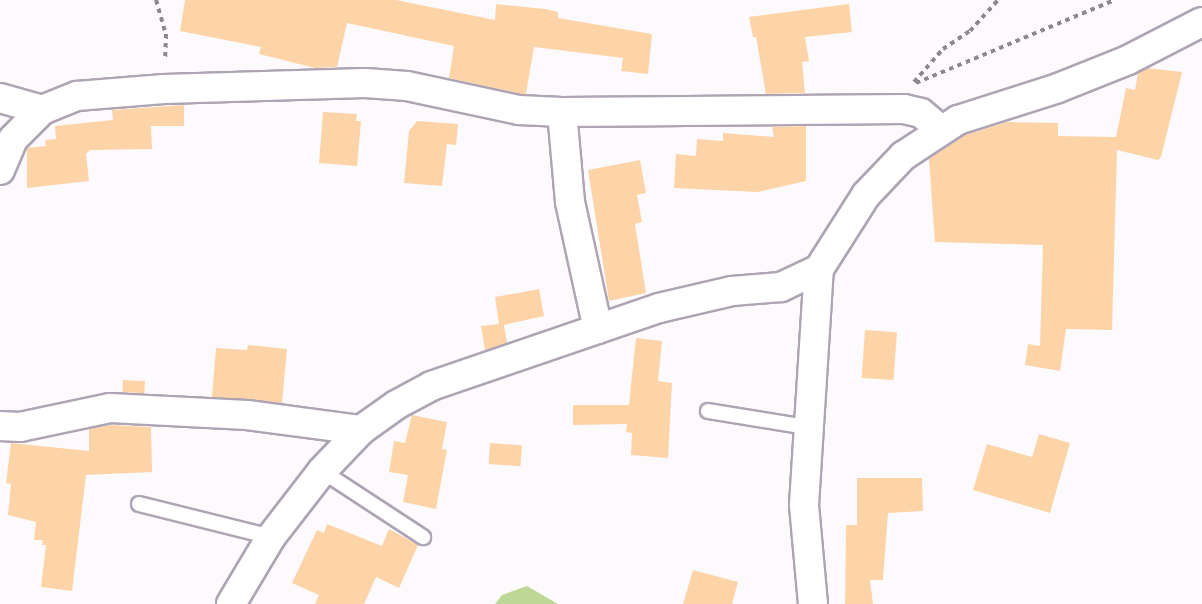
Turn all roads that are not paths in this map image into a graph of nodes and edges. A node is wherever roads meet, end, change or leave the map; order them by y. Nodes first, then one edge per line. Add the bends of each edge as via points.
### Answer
1 (1198, 29) edge
2 (0, 98) edge
3 (42, 110) junction
4 (562, 112) junction
5 (941, 130) junction
6 (0, 170) edge
7 (819, 269) junction
8 (598, 329) junction
9 (708, 411) dead end
10 (0, 426) edge
11 (807, 427) junction
12 (361, 430) junction
13 (322, 471) junction
14 (139, 504) dead end
15 (271, 537) junction
16 (423, 537) dead end
17 (231, 604) edge
18 (813, 604) edge

1 - 5 street via 1058,88 976,113
2 - 3 street
3 - 4 street via 77,96 164,89 365,83 407,86 519,110
3 - 6 street via 13,139
4 - 5 street via 904,109 921,113
4 - 8 street via 570,202
5 - 7 street via 881,176
7 - 8 street via 781,287 722,293 659,308
7 - 11 street
8 - 12 street via 431,386
9 - 11 lane
10 - 12 street via 20,427 110,408 236,414
11 - 18 street via 804,505
12 - 13 street
13 - 15 street
13 - 16 lane
14 - 15 lane
15 - 17 street

